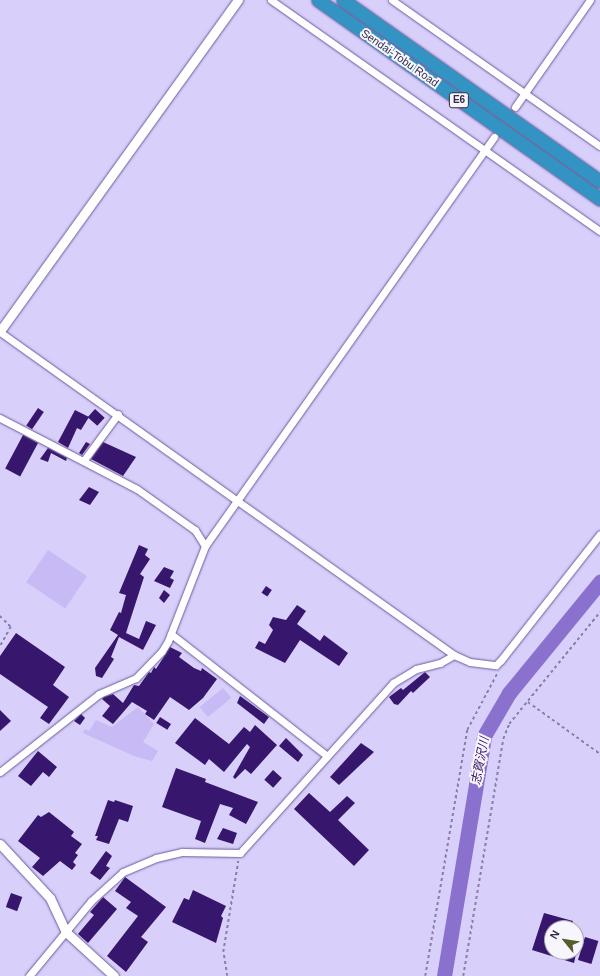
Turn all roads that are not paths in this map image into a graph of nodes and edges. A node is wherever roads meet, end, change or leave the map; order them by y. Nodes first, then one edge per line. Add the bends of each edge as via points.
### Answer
1 (238, 0) edge
2 (271, 0) edge
3 (318, 0) edge
4 (343, 0) edge
5 (392, 0) edge
6 (590, 0) edge
7 (524, 93) junction
8 (515, 107) dead end
9 (494, 137) dead end
10 (600, 146) edge
11 (484, 150) junction
12 (600, 181) edge
13 (600, 199) edge
14 (600, 231) edge
15 (0, 332) edge
16 (118, 414) junction
17 (0, 418) edge
18 (84, 460) junction
19 (237, 500) junction
20 (600, 534) edge
21 (205, 546) junction
22 (171, 634) junction
23 (454, 656) junction
24 (327, 756) junction
25 (0, 772) edge
26 (0, 844) edge
27 (66, 932) junction
28 (29, 976) edge
29 (114, 976) edge

1 - 15 street
2 - 11 street
3 - 13 highway, Sendai-Tobu Road / E6
4 - 12 highway, Sendai-Tobu Road / E6
5 - 7 street
6 - 7 street
7 - 8 street
7 - 10 street
9 - 11 street
11 - 14 street
11 - 19 street
15 - 16 street
16 - 18 street
16 - 19 street
17 - 18 street
18 - 21 street via 137,489 179,517 195,530
19 - 21 street
19 - 23 street
20 - 23 street via 496,665 476,664
21 - 22 street
22 - 24 street
22 - 25 street via 162,651 136,678 99,694
23 - 24 street via 440,663 416,669 393,683
24 - 27 street via 240,853 182,852 141,864 107,885
26 - 27 street via 50,898
27 - 28 street
27 - 29 street

